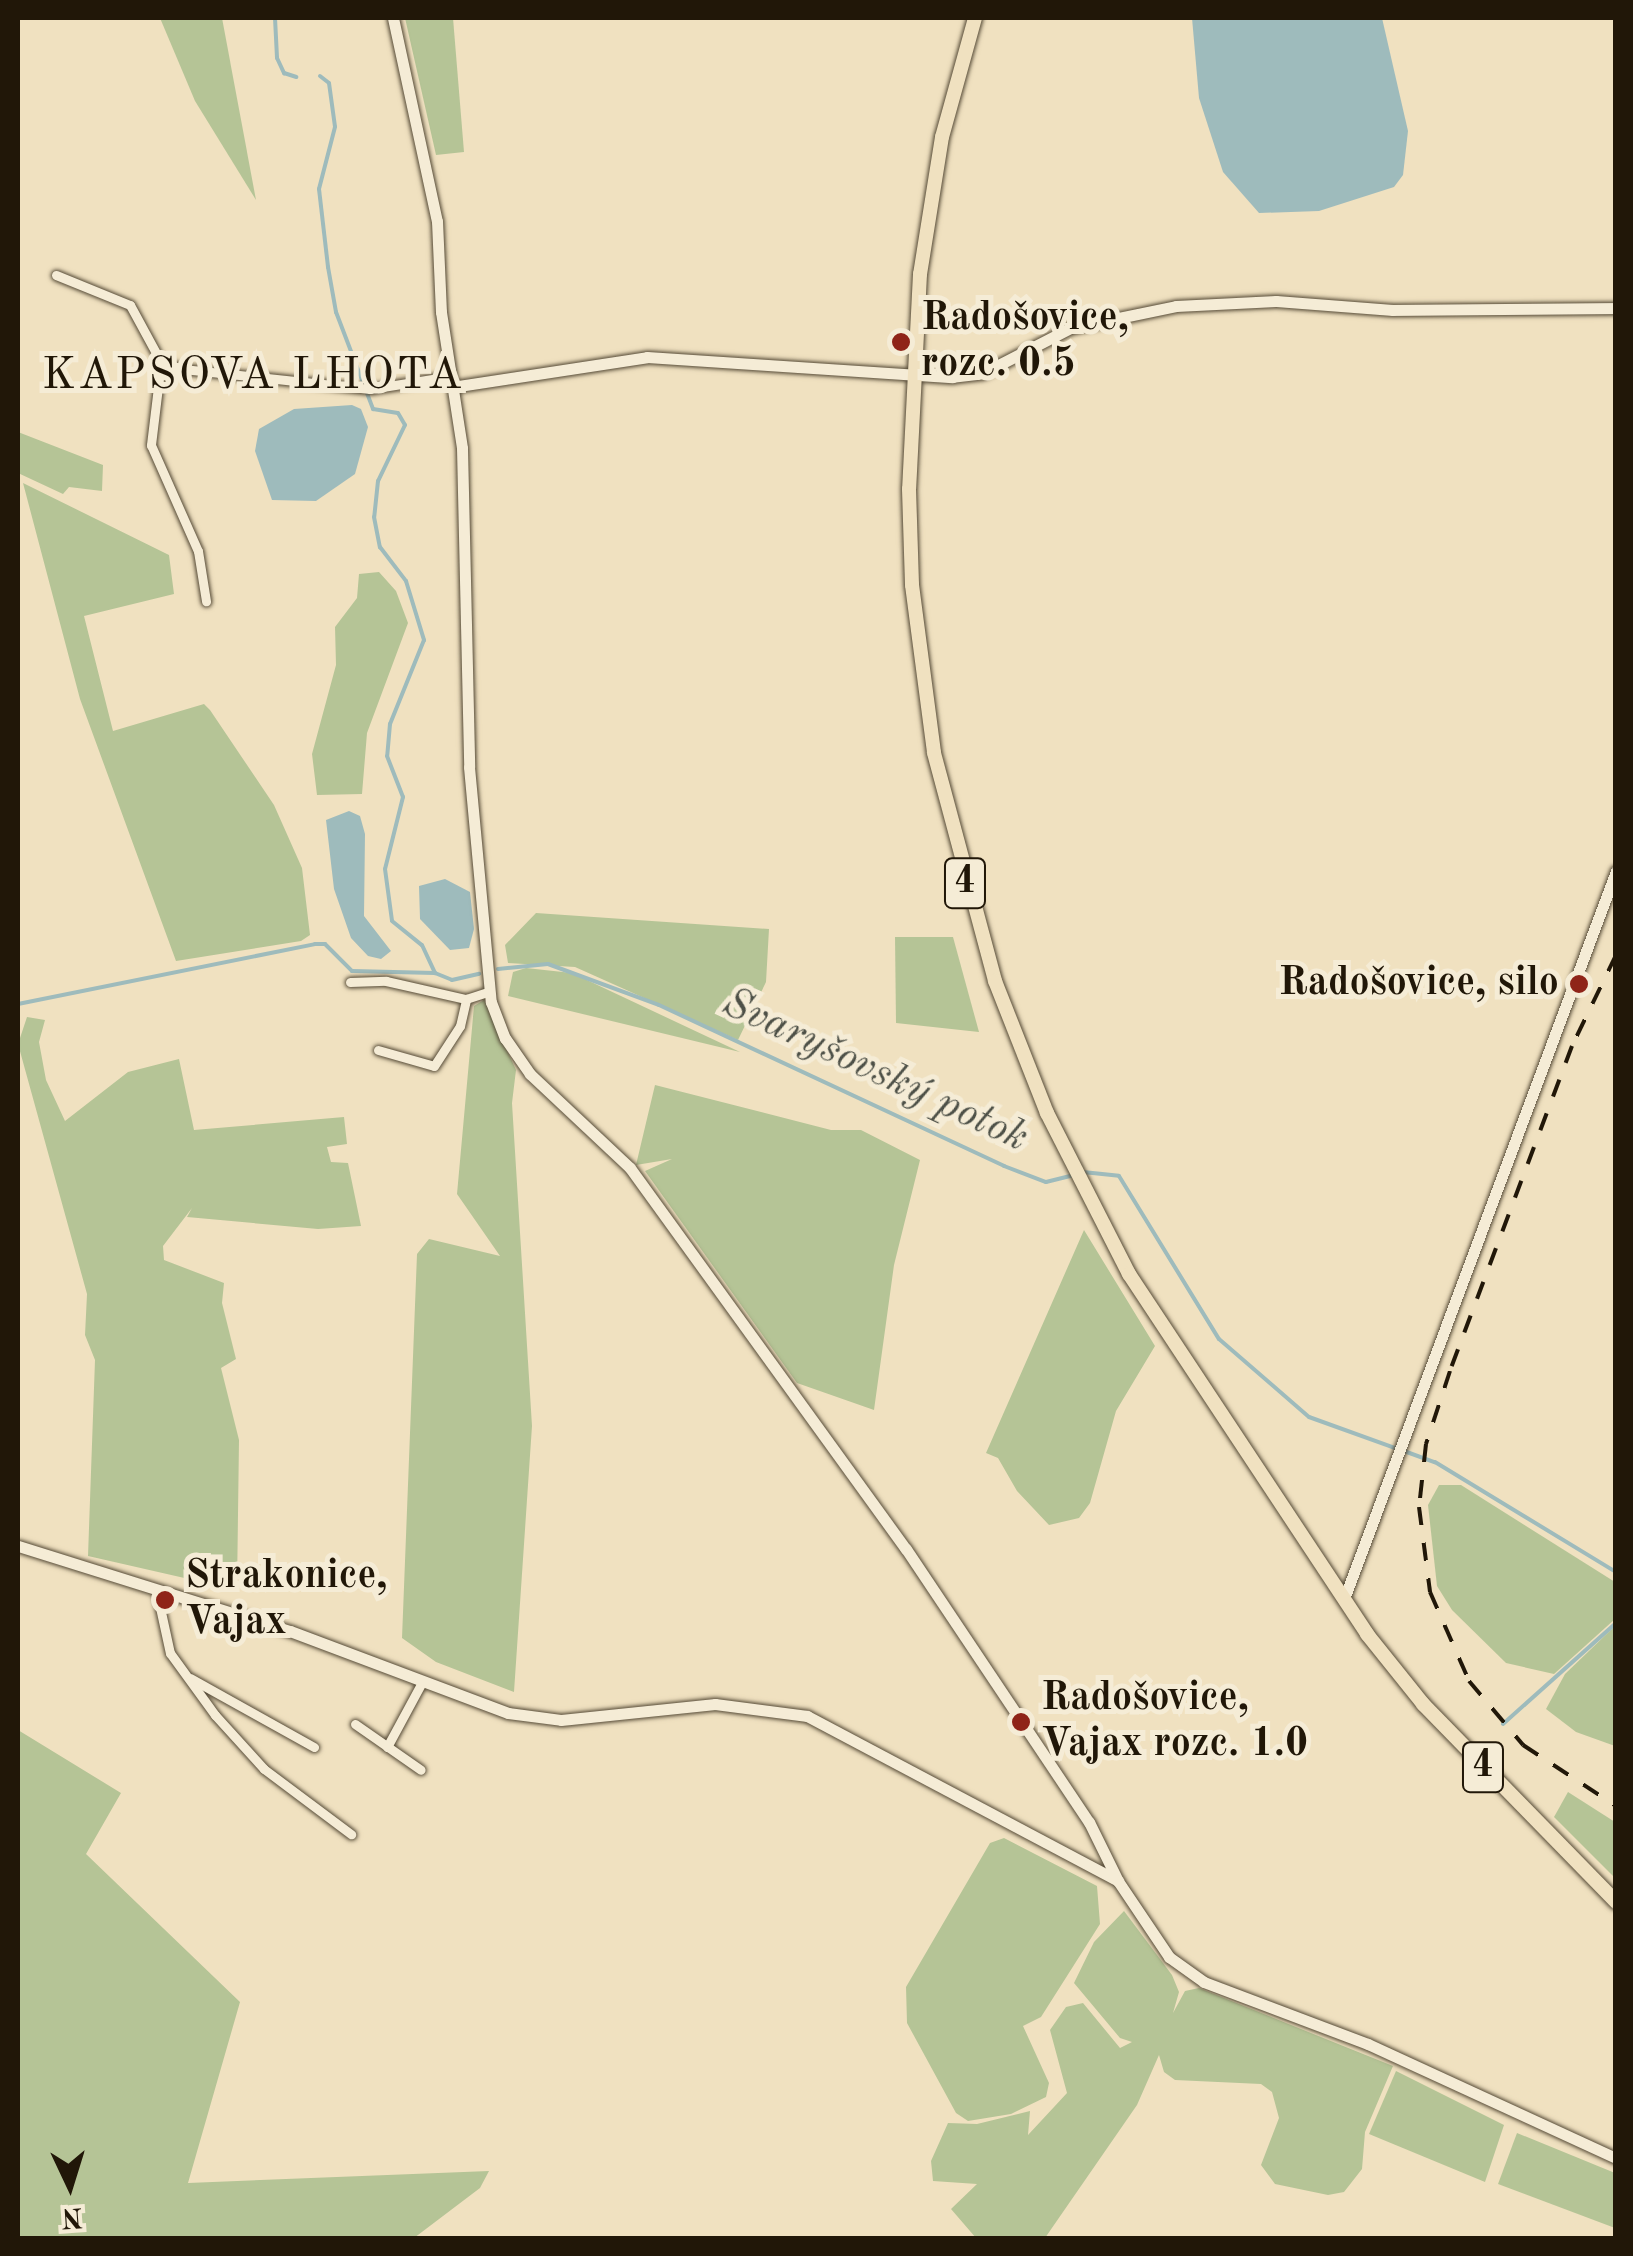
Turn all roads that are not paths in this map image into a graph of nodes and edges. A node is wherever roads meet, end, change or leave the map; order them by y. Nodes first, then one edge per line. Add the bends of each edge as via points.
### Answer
1 (392, 18) edge
2 (974, 18) edge
3 (56, 274) dead end
4 (1616, 308) edge
5 (161, 362) junction
6 (911, 376) junction
7 (452, 382) junction
8 (206, 601) dead end
9 (1616, 871) edge
10 (1601, 909) junction
11 (1616, 915) edge
12 (350, 982) dead end
13 (490, 991) junction
14 (466, 998) junction
15 (378, 1050) dead end
16 (18, 1546) edge
17 (156, 1590) junction
18 (1344, 1599) junction
19 (184, 1675) junction
20 (421, 1684) junction
21 (356, 1724) dead end
22 (314, 1747) dead end
23 (387, 1747) junction
24 (421, 1770) dead end
25 (351, 1834) dead end
26 (1118, 1882) junction
27 (1616, 1902) edge
28 (1616, 2158) edge

1 - 7 street via 437,221
2 - 6 main road, 4 via 942,138
3 - 5 street via 130,305
4 - 6 street via 1393,310 1276,301 1176,306 1070,328 983,373
5 - 7 street via 364,389
5 - 8 street via 150,445 198,551
6 - 7 street via 647,357
6 - 18 main road, 4 via 912,584 934,754 995,981 1072,1166 1130,1274
7 - 13 street via 462,448 469,766
9 - 10 street
10 - 11 street
10 - 18 street
12 - 14 street via 386,981
13 - 14 street
13 - 26 street via 505,1038 530,1074 630,1168 906,1549 1089,1822
14 - 15 street via 460,1026 434,1066
16 - 17 street
17 - 19 street via 164,1637
17 - 20 street via 290,1630
18 - 27 main road, 4 via 1413,1694
19 - 22 street
19 - 25 street via 264,1769
20 - 23 street
20 - 26 street via 508,1714 561,1720 715,1704 807,1716
21 - 23 street
23 - 24 street
26 - 28 street via 1170,1956 1204,1982 1368,2044

